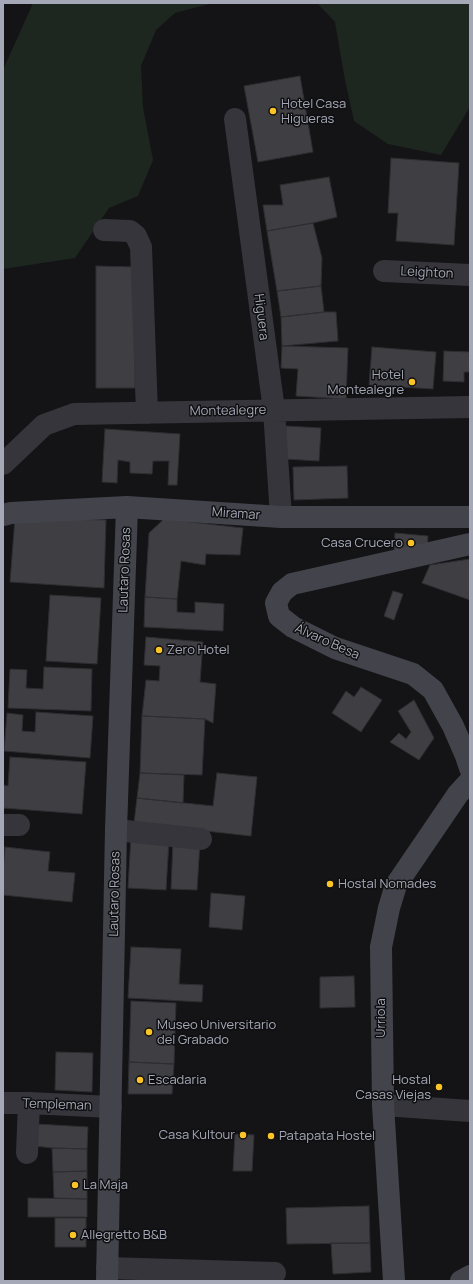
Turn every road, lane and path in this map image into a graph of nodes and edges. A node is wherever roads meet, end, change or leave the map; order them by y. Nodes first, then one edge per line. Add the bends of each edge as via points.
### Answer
1 (235, 119) dead end
2 (104, 230) dead end
3 (384, 271) dead end
4 (470, 275) edge
5 (470, 407) edge
6 (274, 410) junction
7 (147, 413) junction
8 (3, 464) edge
9 (127, 507) junction
10 (3, 514) edge
11 (280, 517) junction
12 (470, 517) edge
13 (470, 544) edge
14 (470, 768) edge
15 (470, 781) edge
16 (116, 830) junction
17 (201, 839) dead end
18 (3, 1103) edge
19 (29, 1103) junction
20 (383, 1104) junction
21 (111, 1107) junction
22 (470, 1111) edge
23 (27, 1153) dead end
24 (275, 1273) dead end
25 (107, 1275) edge
26 (470, 1276) edge
27 (394, 1281) edge
28 (461, 1281) edge

1 - 6 street, Higuera
2 - 7 street via 130,231 136,236 141,247
3 - 4 street, Leighton
5 - 6 street, Montealegre
6 - 7 street, Montealegre
6 - 11 street, Higuera
7 - 8 street, Montealegre via 74,414 59,419 44,425
9 - 10 street, Miramar
9 - 11 street, Miramar
9 - 16 street, Lautaro Rosas
11 - 12 street, Miramar
13 - 14 street, Álvaro Besa via 292,584 282,592 276,603 279,616 293,628 335,648 413,674 433,690 453,726
15 - 20 street, Urriola via 458,794 396,885 389,908 381,947
16 - 17 street
16 - 21 street, Lautaro Rosas
18 - 19 street, Templeman
19 - 21 street, Templeman
19 - 23 street
20 - 22 street
20 - 27 street, Urriola
21 - 25 street, Lautaro Rosas
24 - 25 street
26 - 28 street

